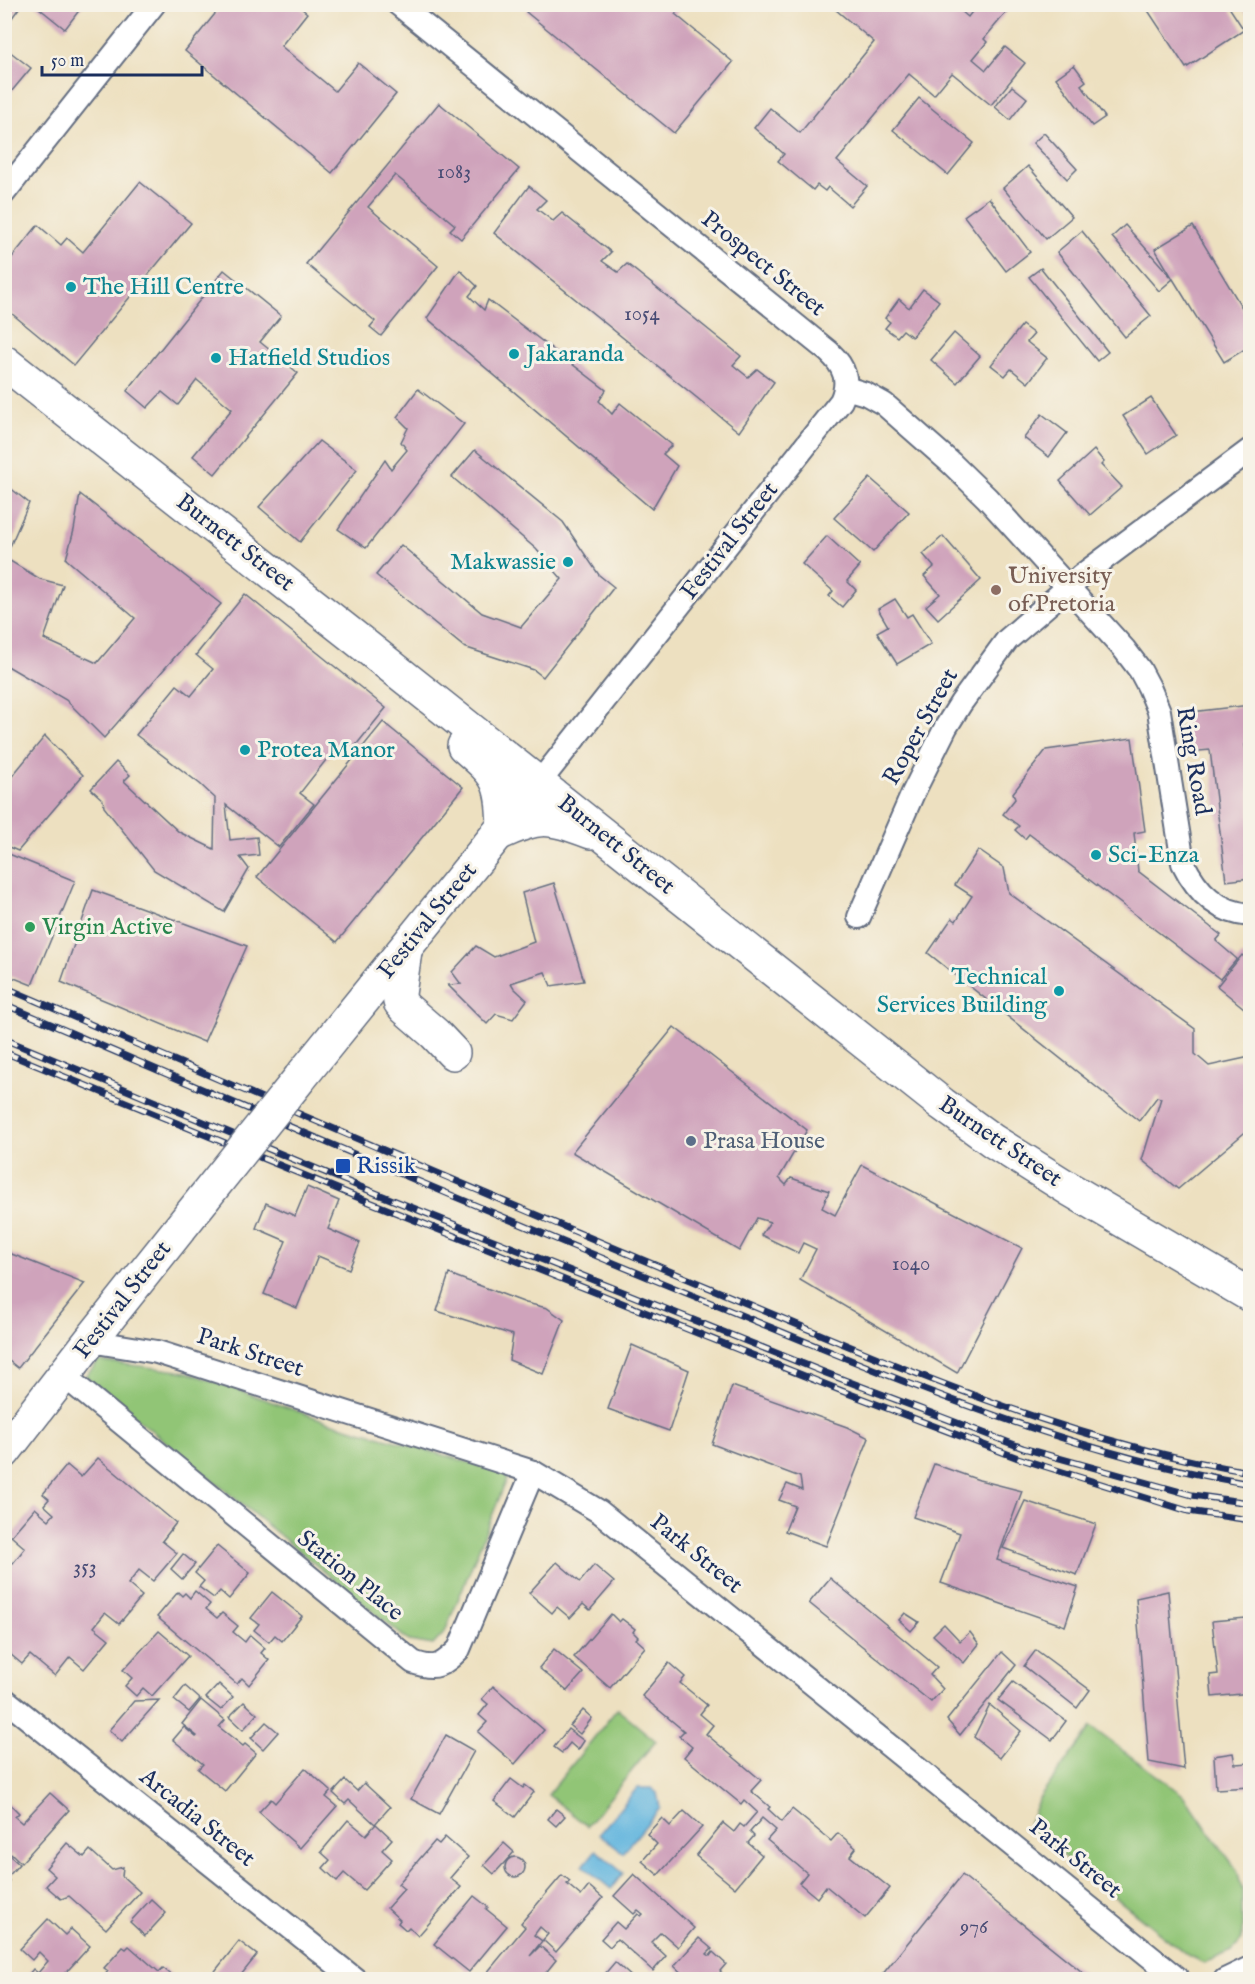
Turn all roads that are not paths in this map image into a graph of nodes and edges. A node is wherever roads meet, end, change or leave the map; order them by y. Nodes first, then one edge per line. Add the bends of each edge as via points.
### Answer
1 (154, 4) edge
2 (398, 4) edge
3 (4, 193) edge
4 (4, 362) edge
5 (846, 388) junction
6 (1251, 450) edge
7 (1066, 587) junction
8 (349, 633) junction
9 (539, 783) junction
10 (500, 830) junction
11 (607, 838) junction
12 (1251, 915) edge
13 (859, 917) dead end
14 (405, 949) junction
15 (453, 1053) dead end
16 (1167, 1245) junction
17 (1251, 1285) edge
18 (1251, 1295) edge
19 (90, 1341) junction
20 (63, 1375) junction
21 (4, 1452) edge
22 (533, 1472) junction
23 (4, 1700) edge
24 (1251, 1968) edge
25 (356, 1980) edge
26 (1179, 1980) edge
27 (1225, 1980) edge

1 - 3 street
2 - 5 street, Prospect Street via 829,352 846,377
4 - 8 street, Burnett Street
5 - 7 street via 884,404 951,463
5 - 9 street, Festival Street via 841,401
6 - 7 street
7 - 12 street, Ring Road via 1124,649 1154,698 1183,863 1191,880 1220,906
7 - 13 street, Roper Street via 1007,640 961,703 913,793
8 - 9 street, Burnett Street
8 - 10 street via 375,671 490,768 500,785
9 - 10 street, Festival Street
9 - 11 street, Burnett Street
10 - 11 street via 542,819 560,821
10 - 14 street, Festival Street
11 - 16 street, Burnett Street via 942,1104 1071,1190
14 - 15 street via 400,1002
14 - 19 street, Festival Street, bridge
16 - 17 street
16 - 18 street, Burnett Street
19 - 20 street, Festival Street
19 - 22 street, Park Street via 157,1352
20 - 21 street, Festival Street
20 - 22 street, Station Place via 413,1662 427,1668 445,1664 459,1648
22 - 26 street, Park Street via 600,1512
23 - 25 street, Arcadia Street
24 - 27 street

